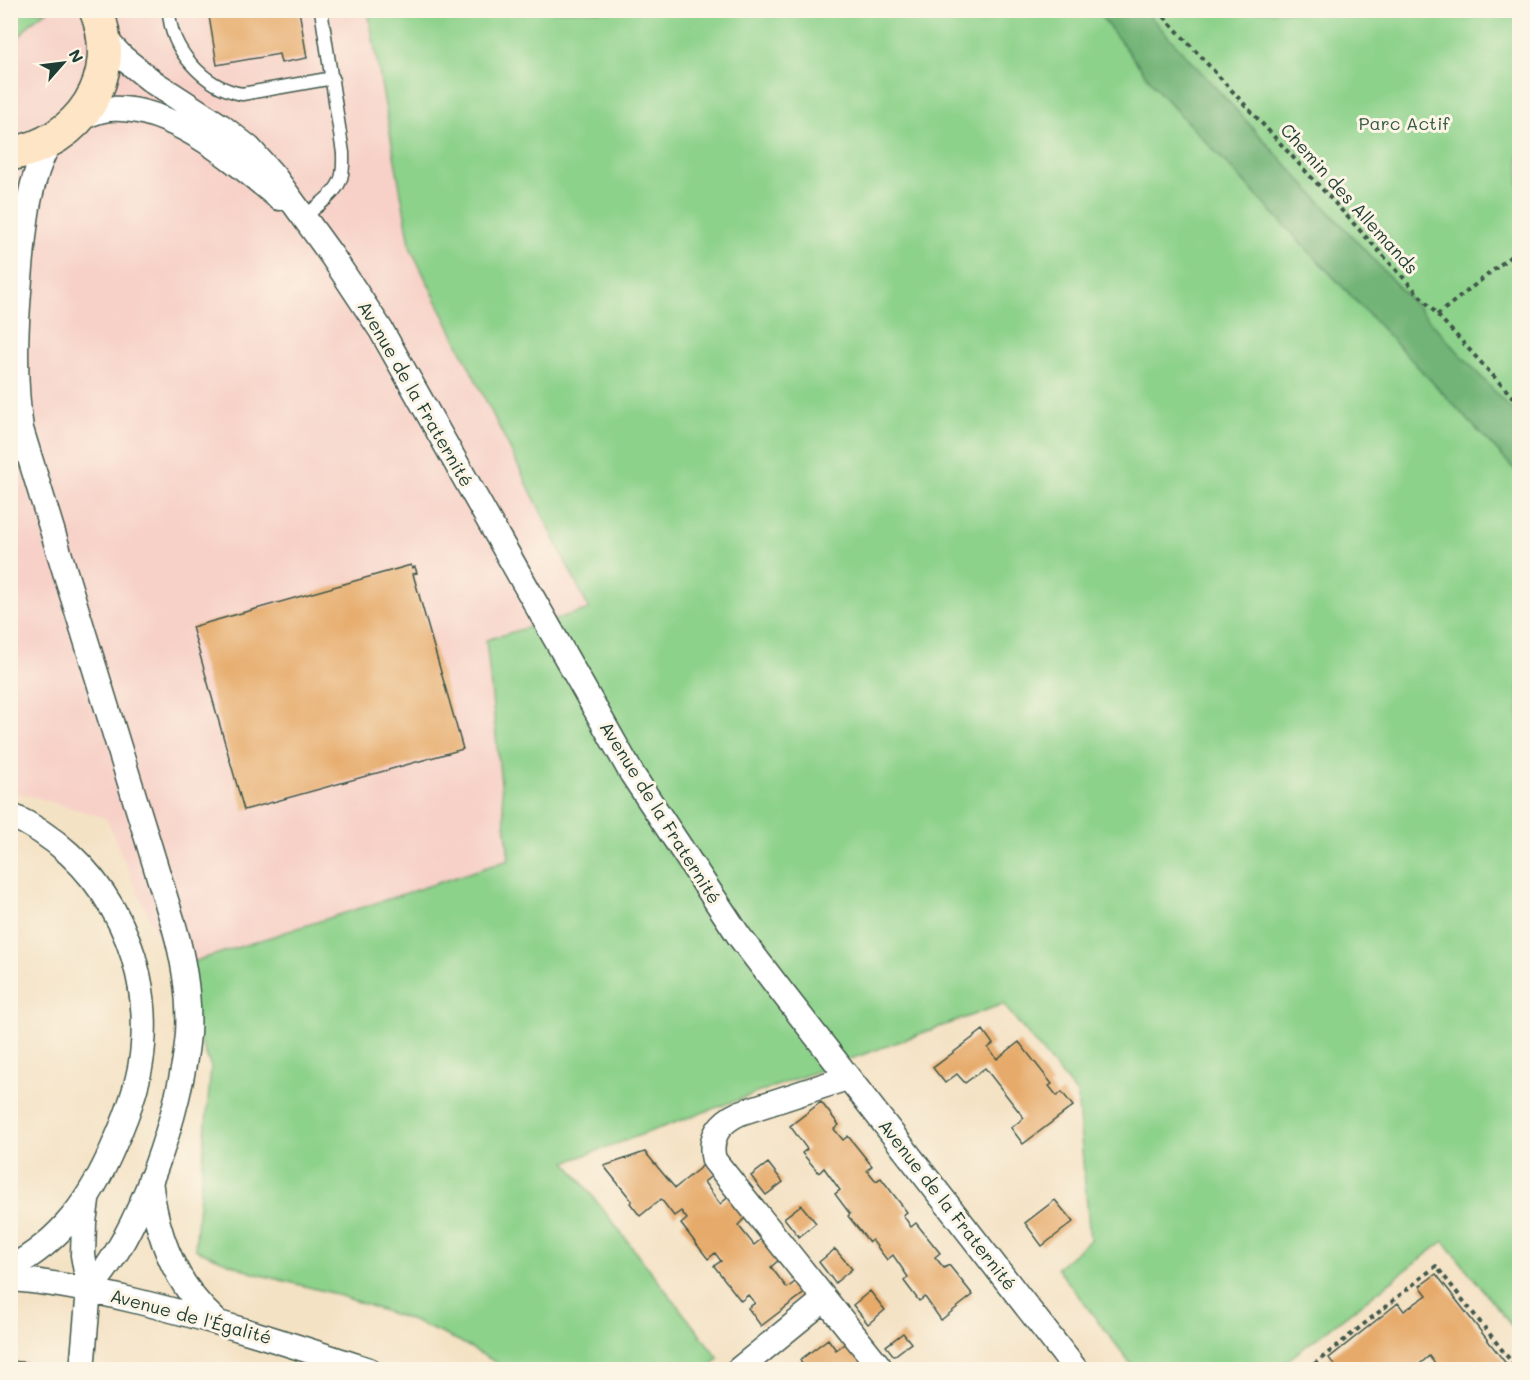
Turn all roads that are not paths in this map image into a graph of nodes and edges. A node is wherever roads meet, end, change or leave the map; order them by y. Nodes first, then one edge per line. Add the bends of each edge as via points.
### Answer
1 (169, 10) edge
2 (321, 10) edge
3 (99, 24) edge
4 (333, 78) junction
5 (78, 119) junction
6 (49, 143) junction
7 (11, 154) edge
8 (303, 218) junction
9 (10, 815) edge
10 (847, 1078) junction
11 (150, 1179) junction
12 (89, 1192) junction
13 (10, 1268) edge
14 (10, 1279) edge
15 (88, 1289) junction
16 (825, 1299) junction
17 (218, 1322) junction
18 (879, 1366) dead end
19 (82, 1370) edge
20 (369, 1370) edge
21 (738, 1370) edge
22 (1076, 1370) edge

1 - 4 lane via 170,27 180,50 206,77 232,92 242,94
2 - 4 lane
3 - 5 main road via 104,62 98,87
3 - 8 street, Avenue de la Fraternité via 122,57 249,148
4 - 8 lane via 343,153 341,180
5 - 6 main road
5 - 8 street, Avenue de la Fraternité via 117,109 159,118 213,147
6 - 7 main road
6 - 11 street via 36,173 26,214 15,334 18,408 27,453 174,926 184,971 188,1032 185,1061
8 - 10 street, Avenue de la Fraternité via 381,330 648,799 739,936
9 - 12 street via 51,839 94,881 117,916 139,972 144,1019 140,1068 117,1139
10 - 16 street via 729,1118 711,1143 714,1160
10 - 22 street, Avenue de la Fraternité
11 - 15 street via 115,1256
11 - 17 street via 156,1222 168,1256 197,1302
12 - 13 street via 52,1240
12 - 15 street via 83,1246
14 - 15 street, Avenue de l'Égalité
15 - 17 street, Avenue de l'Égalité
15 - 19 street
16 - 18 street
16 - 21 street
17 - 20 street, Avenue de l'Égalité

